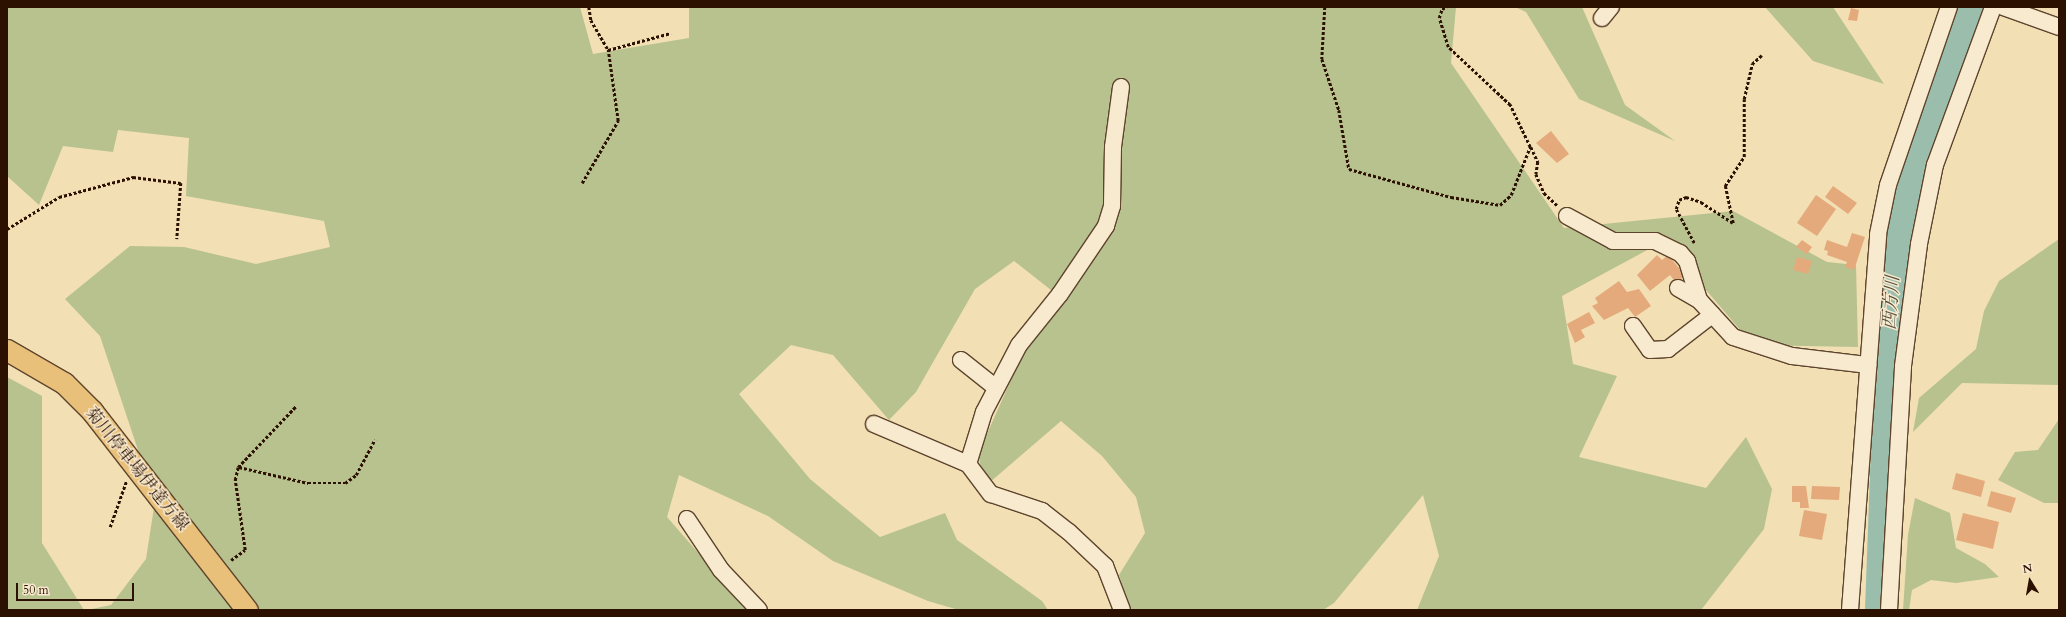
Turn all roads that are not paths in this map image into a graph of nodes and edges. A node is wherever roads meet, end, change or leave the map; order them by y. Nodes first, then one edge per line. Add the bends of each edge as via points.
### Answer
1 (1949, 7) edge
2 (1994, 7) edge
3 (2003, 7) edge
4 (2059, 27) edge
5 (1121, 87) dead end
6 (1567, 216) road end
7 (1678, 288) dead end
8 (1699, 300) junction
9 (1712, 315) junction
10 (1633, 326) dead end
11 (7, 350) edge
12 (961, 360) dead end
13 (1868, 365) junction
14 (995, 387) junction
15 (874, 424) dead end
16 (968, 464) junction
17 (686, 519) dead end
18 (247, 610) edge
19 (759, 610) edge
20 (1122, 610) edge
21 (1850, 610) edge
22 (1889, 610) edge

1 - 13 street via 1888,185 1878,234
2 - 22 street via 1935,165 1919,244 1903,366
3 - 4 street
5 - 14 street via 1113,147 1112,206 1106,226 1060,294 1019,345
6 - 8 street via 1613,241 1656,241 1680,252 1687,262
7 - 8 street
8 - 9 street
9 - 10 street via 1668,349 1650,350
9 - 13 street via 1733,336 1758,346 1792,356
11 - 18 main road, 菊川停車場伊達方線 via 64,383 134,461
12 - 14 street
13 - 21 street
14 - 16 street
15 - 16 street
16 - 20 street via 991,494 1042,511 1105,566
17 - 19 street via 721,570

